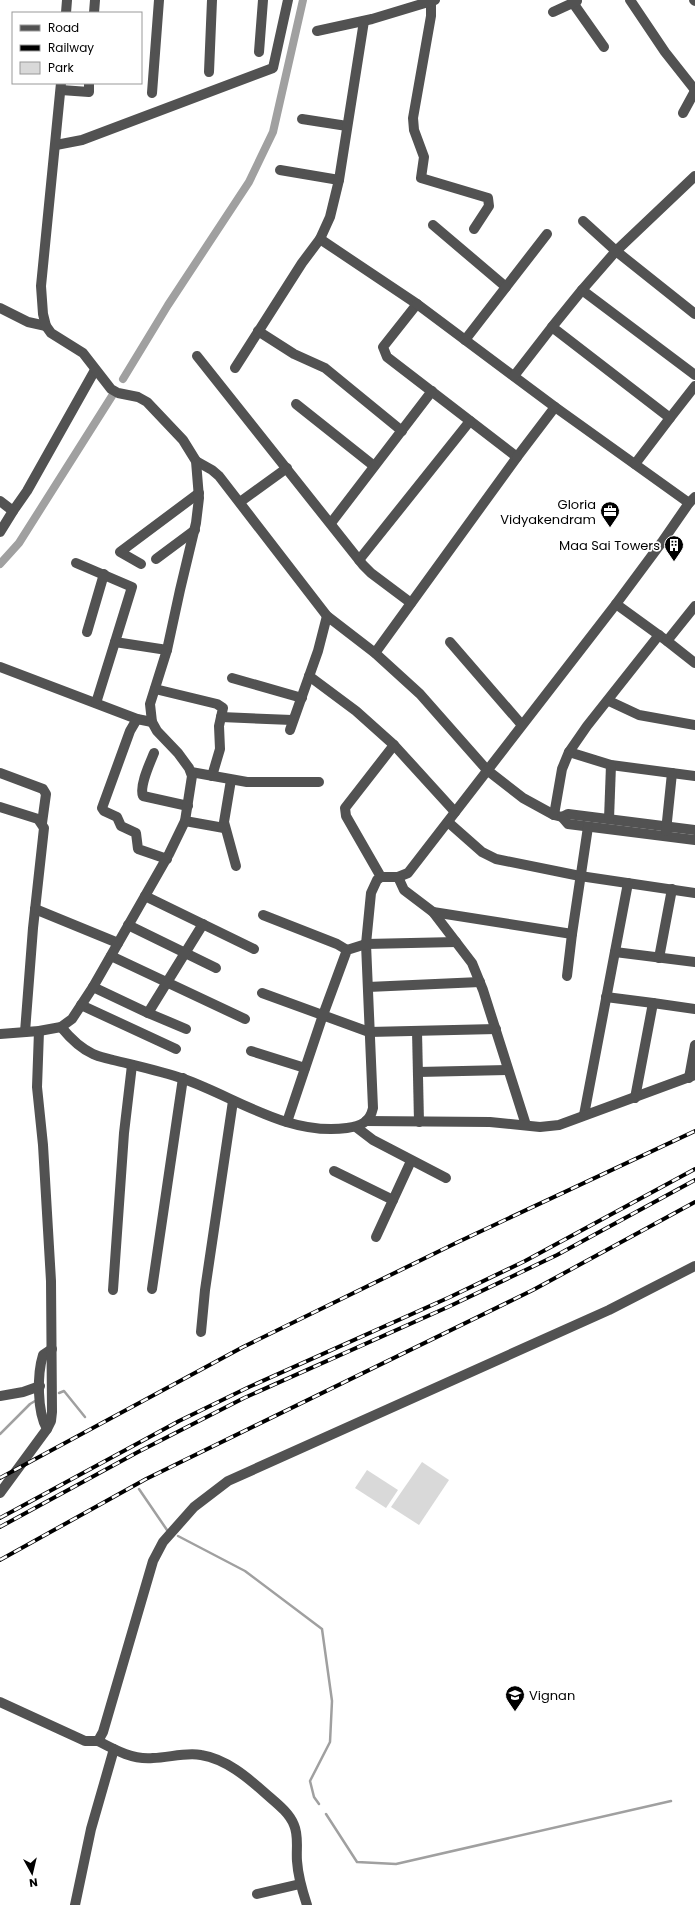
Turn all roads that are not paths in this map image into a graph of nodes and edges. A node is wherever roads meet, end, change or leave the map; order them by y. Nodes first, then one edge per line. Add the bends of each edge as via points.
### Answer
1 (67, 0) edge
2 (95, 0) edge
3 (160, 0) edge
4 (212, 0) edge
5 (263, 0) edge
6 (288, 0) edge
7 (630, 0) edge
8 (433, 1) edge
9 (576, 2) edge
10 (66, 12) edge
11 (94, 12) edge
12 (552, 12) dead end
13 (364, 20) junction
14 (317, 31) dead end
15 (604, 47) dead end
16 (259, 52) dead end
17 (209, 72) dead end
18 (89, 84) edge
19 (61, 86) edge
20 (695, 90) edge
21 (152, 93) dead end
22 (683, 113) dead end
23 (302, 119) dead end
24 (347, 126) junction
25 (56, 146) junction
26 (280, 170) dead end
27 (695, 176) edge
28 (339, 180) junction
29 (584, 222) dead end
30 (433, 225) dead end
31 (474, 229) dead end
32 (547, 234) dead end
33 (320, 239) junction
34 (616, 251) junction
35 (506, 287) junction
36 (582, 290) junction
37 (417, 304) junction
38 (0, 308) edge
39 (695, 314) edge
40 (46, 326) junction
41 (552, 327) junction
42 (258, 331) junction
43 (465, 340) junction
44 (197, 356) dead end
45 (235, 368) dead end
46 (95, 370) junction
47 (695, 375) edge
48 (514, 376) junction
49 (695, 386) edge
50 (432, 392) junction
51 (296, 404) dead end
52 (554, 407) junction
53 (670, 418) junction
54 (470, 421) junction
55 (402, 431) junction
56 (517, 458) junction
57 (196, 461) junction
58 (635, 464) junction
59 (374, 466) junction
60 (287, 468) junction
61 (199, 493) junction
62 (692, 500) edge
63 (0, 501) edge
64 (240, 502) junction
65 (13, 511) junction
66 (331, 523) junction
67 (195, 530) junction
68 (0, 532) edge
69 (156, 559) dead end
70 (359, 560) junction
71 (76, 563) dead end
72 (141, 564) dead end
73 (104, 574) junction
74 (411, 603) junction
75 (616, 604) junction
76 (695, 606) edge
77 (327, 616) junction
78 (87, 632) dead end
79 (663, 638) junction
80 (115, 642) junction
81 (450, 642) dead end
82 (167, 650) junction
83 (376, 653) junction
84 (695, 664) edge
85 (0, 667) edge
86 (309, 676) junction
87 (232, 678) dead end
88 (155, 689) junction
89 (302, 698) junction
90 (609, 701) junction
91 (96, 703) junction
92 (221, 717) junction
93 (137, 719) junction
94 (152, 722) junction
95 (521, 724) junction
96 (695, 725) edge
97 (394, 745) junction
98 (569, 752) junction
99 (154, 753) dead end
100 (611, 765) junction
101 (488, 770) junction
102 (191, 772) junction
103 (0, 773) edge
104 (672, 773) junction
105 (212, 776) junction
106 (695, 776) edge
107 (231, 780) junction
108 (319, 782) dead end
109 (188, 806) junction
110 (0, 807) edge
111 (455, 812) junction
112 (558, 816) junction
113 (609, 819) junction
114 (185, 821) junction
115 (448, 822) junction
116 (42, 823) junction
117 (588, 826) junction
118 (666, 826) junction
119 (224, 828) junction
120 (695, 830) edge
121 (665, 836) junction
122 (695, 840) edge
123 (167, 859) junction
124 (236, 866) dead end
125 (580, 876) junction
126 (398, 877) junction
127 (381, 878) junction
128 (628, 883) junction
129 (672, 889) junction
130 (695, 893) edge
131 (145, 896) junction
132 (35, 909) junction
133 (434, 912) junction
134 (263, 915) dead end
135 (203, 924) junction
136 (128, 925) junction
137 (572, 934) junction
138 (456, 942) junction
139 (118, 943) junction
140 (366, 944) junction
141 (254, 949) dead end
142 (347, 950) junction
143 (185, 952) junction
144 (615, 952) junction
145 (110, 956) junction
146 (659, 958) junction
147 (695, 962) edge
148 (216, 968) dead end
149 (567, 976) dead end
150 (480, 982) junction
151 (166, 983) junction
152 (93, 987) junction
153 (368, 987) junction
154 (262, 993) dead end
155 (606, 997) junction
156 (653, 1003) junction
157 (81, 1006) junction
158 (695, 1009) edge
159 (148, 1013) junction
160 (323, 1015) junction
161 (245, 1019) dead end
162 (61, 1027) junction
163 (186, 1029) dead end
164 (496, 1029) junction
165 (417, 1030) junction
166 (39, 1031) junction
167 (25, 1032) junction
168 (369, 1032) junction
169 (0, 1034) edge
170 (695, 1045) edge
171 (176, 1049) dead end
172 (251, 1051) dead end
173 (132, 1065) junction
174 (305, 1068) junction
175 (507, 1070) junction
176 (418, 1072) junction
177 (692, 1076) edge
178 (183, 1078) junction
179 (635, 1098) junction
180 (233, 1101) junction
181 (584, 1115) junction
182 (366, 1121) junction
183 (287, 1122) junction
184 (419, 1122) junction
185 (526, 1125) junction
186 (356, 1127) junction
187 (411, 1161) junction
188 (334, 1171) dead end
189 (446, 1178) dead end
190 (393, 1200) junction
191 (376, 1237) dead end
192 (695, 1266) edge
193 (152, 1289) dead end
194 (113, 1290) dead end
195 (201, 1332) dead end
196 (52, 1348) junction
197 (40, 1386) junction
198 (0, 1396) edge
199 (47, 1429) junction
200 (0, 1493) edge
201 (0, 1702) edge
202 (98, 1742) junction
203 (114, 1749) junction
204 (300, 1884) junction
205 (257, 1894) dead end
206 (75, 1905) edge
207 (307, 1905) edge

1 - 10 street
2 - 11 street
3 - 21 street
4 - 17 street
5 - 16 street
6 - 25 street via 272,68 82,140
7 - 20 street
8 - 13 street
8 - 31 street via 413,118 414,130 424,158 421,178 488,198 489,206
9 - 12 street
9 - 15 street
13 - 14 street
13 - 24 street
18 - 19 street via 88,92
19 - 25 street
20 - 22 street
23 - 24 street
24 - 28 street
25 - 40 street via 40,286
26 - 28 street
27 - 34 street
28 - 33 street via 330,217
29 - 34 street
30 - 35 street
32 - 35 street
33 - 37 street
33 - 42 street
34 - 36 street
34 - 39 street
35 - 43 street
36 - 41 street
36 - 47 street
37 - 43 street
37 - 50 street via 386,342 383,351 387,357
38 - 40 street via 28,322
40 - 46 street via 51,333 83,353
41 - 48 street
41 - 53 street
42 - 45 street
42 - 55 street via 294,354 325,368
43 - 48 street
44 - 60 street
46 - 57 street via 111,389 148,402 183,440
46 - 65 street via 28,491
48 - 52 street
49 - 53 street
50 - 54 street
50 - 55 street
51 - 59 street
52 - 56 street
52 - 58 street
53 - 58 street
54 - 56 street
54 - 70 street
55 - 59 street
56 - 74 street
57 - 61 street
57 - 64 street via 219,476
58 - 62 street
59 - 66 street
60 - 64 street
60 - 66 street
61 - 67 street
61 - 72 street via 120,552
62 - 75 street
63 - 65 street
64 - 77 street
65 - 68 street
66 - 70 street
67 - 69 street
67 - 82 street
70 - 74 street via 371,573
71 - 73 street
73 - 78 street
73 - 80 street via 132,587
74 - 83 street
75 - 79 street
75 - 95 street
76 - 79 street
77 - 83 street
77 - 86 street
79 - 84 street
79 - 90 street
80 - 82 street
80 - 91 street
81 - 95 street
82 - 88 street
83 - 101 street via 420,694
85 - 91 street
86 - 89 street
86 - 97 street via 356,711
87 - 89 street
88 - 92 street via 217,704 223,708
88 - 94 street via 150,704
89 - 92 street via 291,725
90 - 96 street via 639,715
90 - 98 street
91 - 93 street
92 - 105 street via 220,749
93 - 94 street
93 - 123 street via 130,731 102,808 117,817 121,826 136,833 138,849
94 - 102 street
95 - 101 street
97 - 111 street
97 - 127 street via 345,808 346,816
98 - 100 street
98 - 112 street via 562,769
99 - 109 street via 146,773 143,796
100 - 104 street
100 - 113 street
101 - 111 street
101 - 112 street via 523,798
102 - 105 street
102 - 109 street
103 - 116 street via 43,789 46,794
104 - 106 street
104 - 118 street
105 - 107 street
107 - 108 street via 274,783
107 - 119 street via 224,814
109 - 114 street
110 - 116 street via 32,816
111 - 115 street
112 - 113 street via 568,814
112 - 117 street via 568,824
113 - 118 street
114 - 119 street
114 - 123 street
115 - 125 street via 488,855
115 - 126 street via 408,873
116 - 132 street via 44,832
117 - 121 street
117 - 125 street
118 - 120 street
118 - 121 street
119 - 124 street
121 - 122 street
123 - 131 street
125 - 128 street
125 - 137 street
126 - 127 street
126 - 133 street via 404,890
127 - 140 street via 371,892
128 - 129 street
128 - 144 street
129 - 130 street
129 - 146 street
131 - 135 street
131 - 136 street
132 - 139 street
132 - 167 street
133 - 137 street
133 - 138 street
134 - 142 street
135 - 141 street
135 - 143 street
136 - 139 street
136 - 143 street
137 - 149 street
138 - 140 street
138 - 150 street via 472,963
139 - 145 street
140 - 142 street
140 - 153 street
142 - 160 street
143 - 148 street
143 - 151 street
144 - 146 street
144 - 155 street
145 - 151 street
145 - 152 street
146 - 147 street
150 - 153 street
150 - 164 street
151 - 159 street
151 - 161 street
152 - 157 street
152 - 159 street
153 - 168 street
154 - 160 street
155 - 156 street
155 - 181 street
156 - 158 street
156 - 179 street
157 - 162 street via 72,1019
157 - 171 street
159 - 163 street
160 - 168 street
160 - 174 street
162 - 166 street
162 - 173 street via 70,1038 94,1055
164 - 165 street
164 - 175 street
165 - 168 street
165 - 176 street
166 - 167 street
166 - 196 street via 37,1087 51,1281
167 - 169 street
168 - 182 street via 373,1108 371,1116
170 - 177 street
172 - 174 street
173 - 178 street
173 - 194 street via 123,1140
174 - 183 street
175 - 176 street
175 - 185 street
176 - 184 street
177 - 179 street
178 - 180 street
178 - 193 street
179 - 181 street
180 - 183 street
180 - 195 street
181 - 185 street via 559,1125
182 - 184 street
182 - 186 street
183 - 186 street via 319,1129
184 - 185 street
186 - 187 street via 373,1140
187 - 189 street
187 - 190 street
188 - 190 street
190 - 191 street
192 - 202 street via 609,1310 268,1462 215,1489 194,1507 164,1542 153,1561
196 - 197 street via 43,1355
196 - 199 street via 52,1412
197 - 198 street
197 - 199 street via 42,1418
199 - 200 street
201 - 202 street via 85,1741
202 - 203 street
203 - 204 street via 141,1758 202,1755 222,1761 248,1778 285,1811 294,1823
203 - 206 street via 91,1829
204 - 205 street
204 - 207 street

